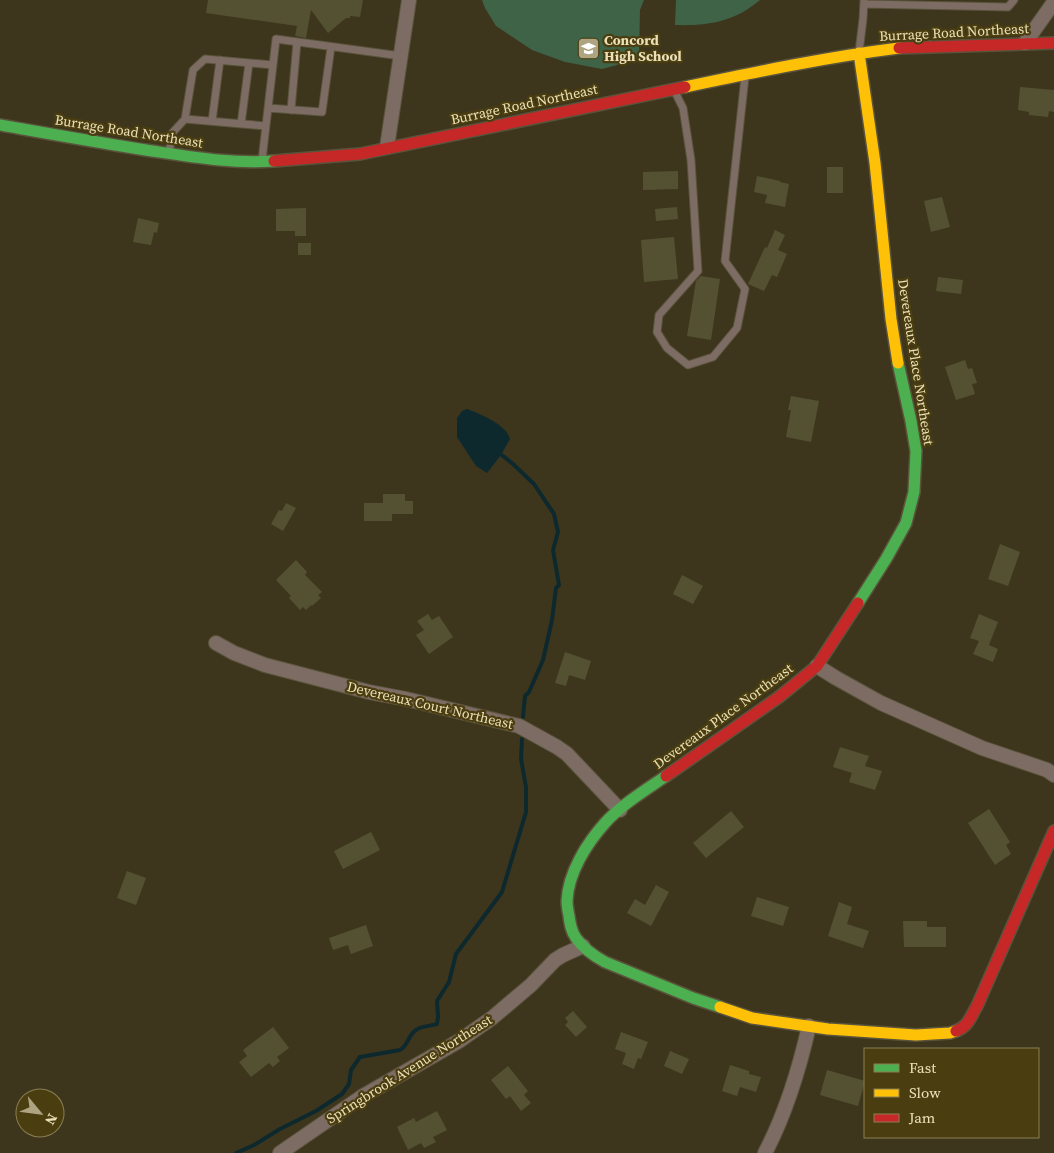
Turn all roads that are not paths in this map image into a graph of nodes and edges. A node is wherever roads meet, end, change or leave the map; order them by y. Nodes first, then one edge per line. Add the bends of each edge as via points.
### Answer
1 (409, 0) edge
2 (946, 0) edge
3 (993, 0) edge
4 (1014, 0) edge
5 (864, 2) edge
6 (1054, 2) edge
7 (952, 6) junction
8 (1001, 7) junction
9 (297, 42) junction
10 (1025, 43) junction
11 (1054, 43) edge
12 (331, 47) junction
13 (859, 52) junction
14 (401, 56) junction
15 (220, 60) junction
16 (249, 63) junction
17 (273, 65) junction
18 (745, 74) junction
19 (673, 88) junction
20 (268, 108) junction
21 (291, 110) junction
22 (185, 119) junction
23 (212, 121) junction
24 (241, 124) junction
25 (0, 125) edge
26 (266, 126) junction
27 (387, 147) junction
28 (168, 154) junction
29 (262, 161) junction
30 (216, 643) dead end
31 (817, 666) junction
32 (1054, 775) edge
33 (620, 810) junction
34 (1054, 831) edge
35 (583, 946) junction
36 (809, 1026) junction
37 (280, 1153) edge
38 (765, 1153) edge

1 - 14 street
2 - 7 lane
3 - 8 lane
4 - 8 lane via 1008,7
5 - 7 lane
5 - 13 lane
6 - 10 street
7 - 8 lane
9 - 12 lane
9 - 17 lane via 276,39
9 - 21 lane
10 - 11 street, Burrage Road Northeast
10 - 13 street, Burrage Road Northeast via 903,47
12 - 14 lane
12 - 21 lane via 322,112
13 - 18 street, Burrage Road Northeast
13 - 31 street, Devereaux Place Northeast via 875,163 891,319 916,451 914,492 906,523 890,552
14 - 27 street
15 - 16 lane
15 - 22 lane via 205,59 193,70
15 - 23 lane
16 - 17 lane
16 - 24 lane
17 - 20 lane
18 - 19 street, Burrage Road Northeast
18 - 19 lane via 725,261 745,290 737,328 713,357 688,365 667,348 657,332 660,315 698,271 690,160 682,108
19 - 27 street, Burrage Road Northeast
20 - 21 lane
20 - 26 lane
22 - 23 lane
22 - 28 lane via 173,132
23 - 24 lane
24 - 26 lane
25 - 28 street, Burrage Road Northeast
26 - 29 lane
27 - 29 street, Burrage Road Northeast via 360,154
28 - 29 street, Burrage Road Northeast
30 - 33 street, Devereaux Court Northeast via 265,665 519,726 567,754
31 - 32 street via 881,703 982,748
31 - 33 street, Devereaux Place Northeast via 779,697
33 - 35 street, Devereaux Place Northeast via 585,849 571,879 566,901 571,928
34 - 36 street, Devereaux Place Northeast via 977,1006 961,1029 916,1036
35 - 36 street, Devereaux Place Northeast via 605,962 692,998 752,1018
35 - 37 street, Springbrook Avenue Northeast via 555,960 492,1018 459,1041 363,1096
36 - 38 street via 786,1107

